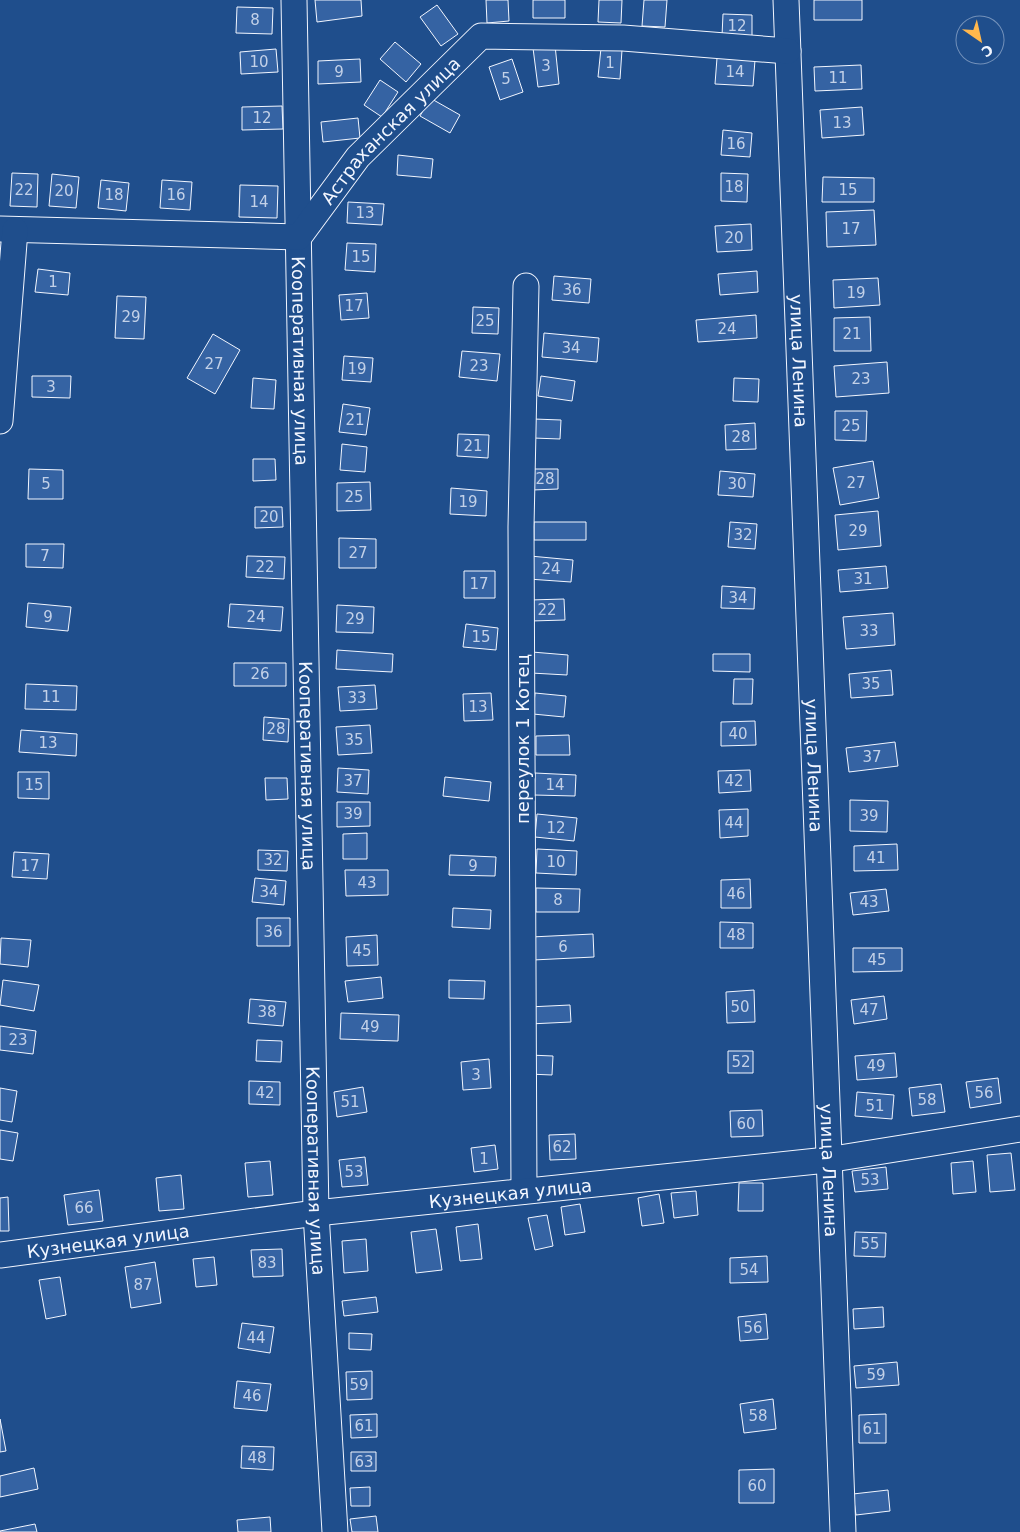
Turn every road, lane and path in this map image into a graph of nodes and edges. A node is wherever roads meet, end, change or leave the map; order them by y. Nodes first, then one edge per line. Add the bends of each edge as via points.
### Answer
1 (294, 0) edge
2 (786, 0) edge
3 (788, 51) junction
4 (8, 230) edge
5 (299, 237) junction
6 (526, 286) dead end
7 (0, 421) edge
8 (1020, 1129) edge
9 (828, 1160) junction
10 (524, 1191) junction
11 (316, 1213) junction
12 (0, 1255) edge
13 (335, 1532) edge
14 (843, 1532) edge

1 - 5 street, Кооперативная улица
2 - 3 street, улица Ленина
3 - 5 street, Астраханская улица via 622,38 481,36 358,157
3 - 9 street, улица Ленина
4 - 5 street
4 - 7 street
5 - 11 street, Кооперативная улица
6 - 10 street, переулок 1 Котец via 520,527
8 - 9 street, Кузнецкая улица
9 - 10 street, Кузнецкая улица
9 - 14 street, улица Ленина
10 - 11 street, Кузнецкая улица
11 - 12 street, Кузнецкая улица
11 - 13 street, Кооперативная улица

